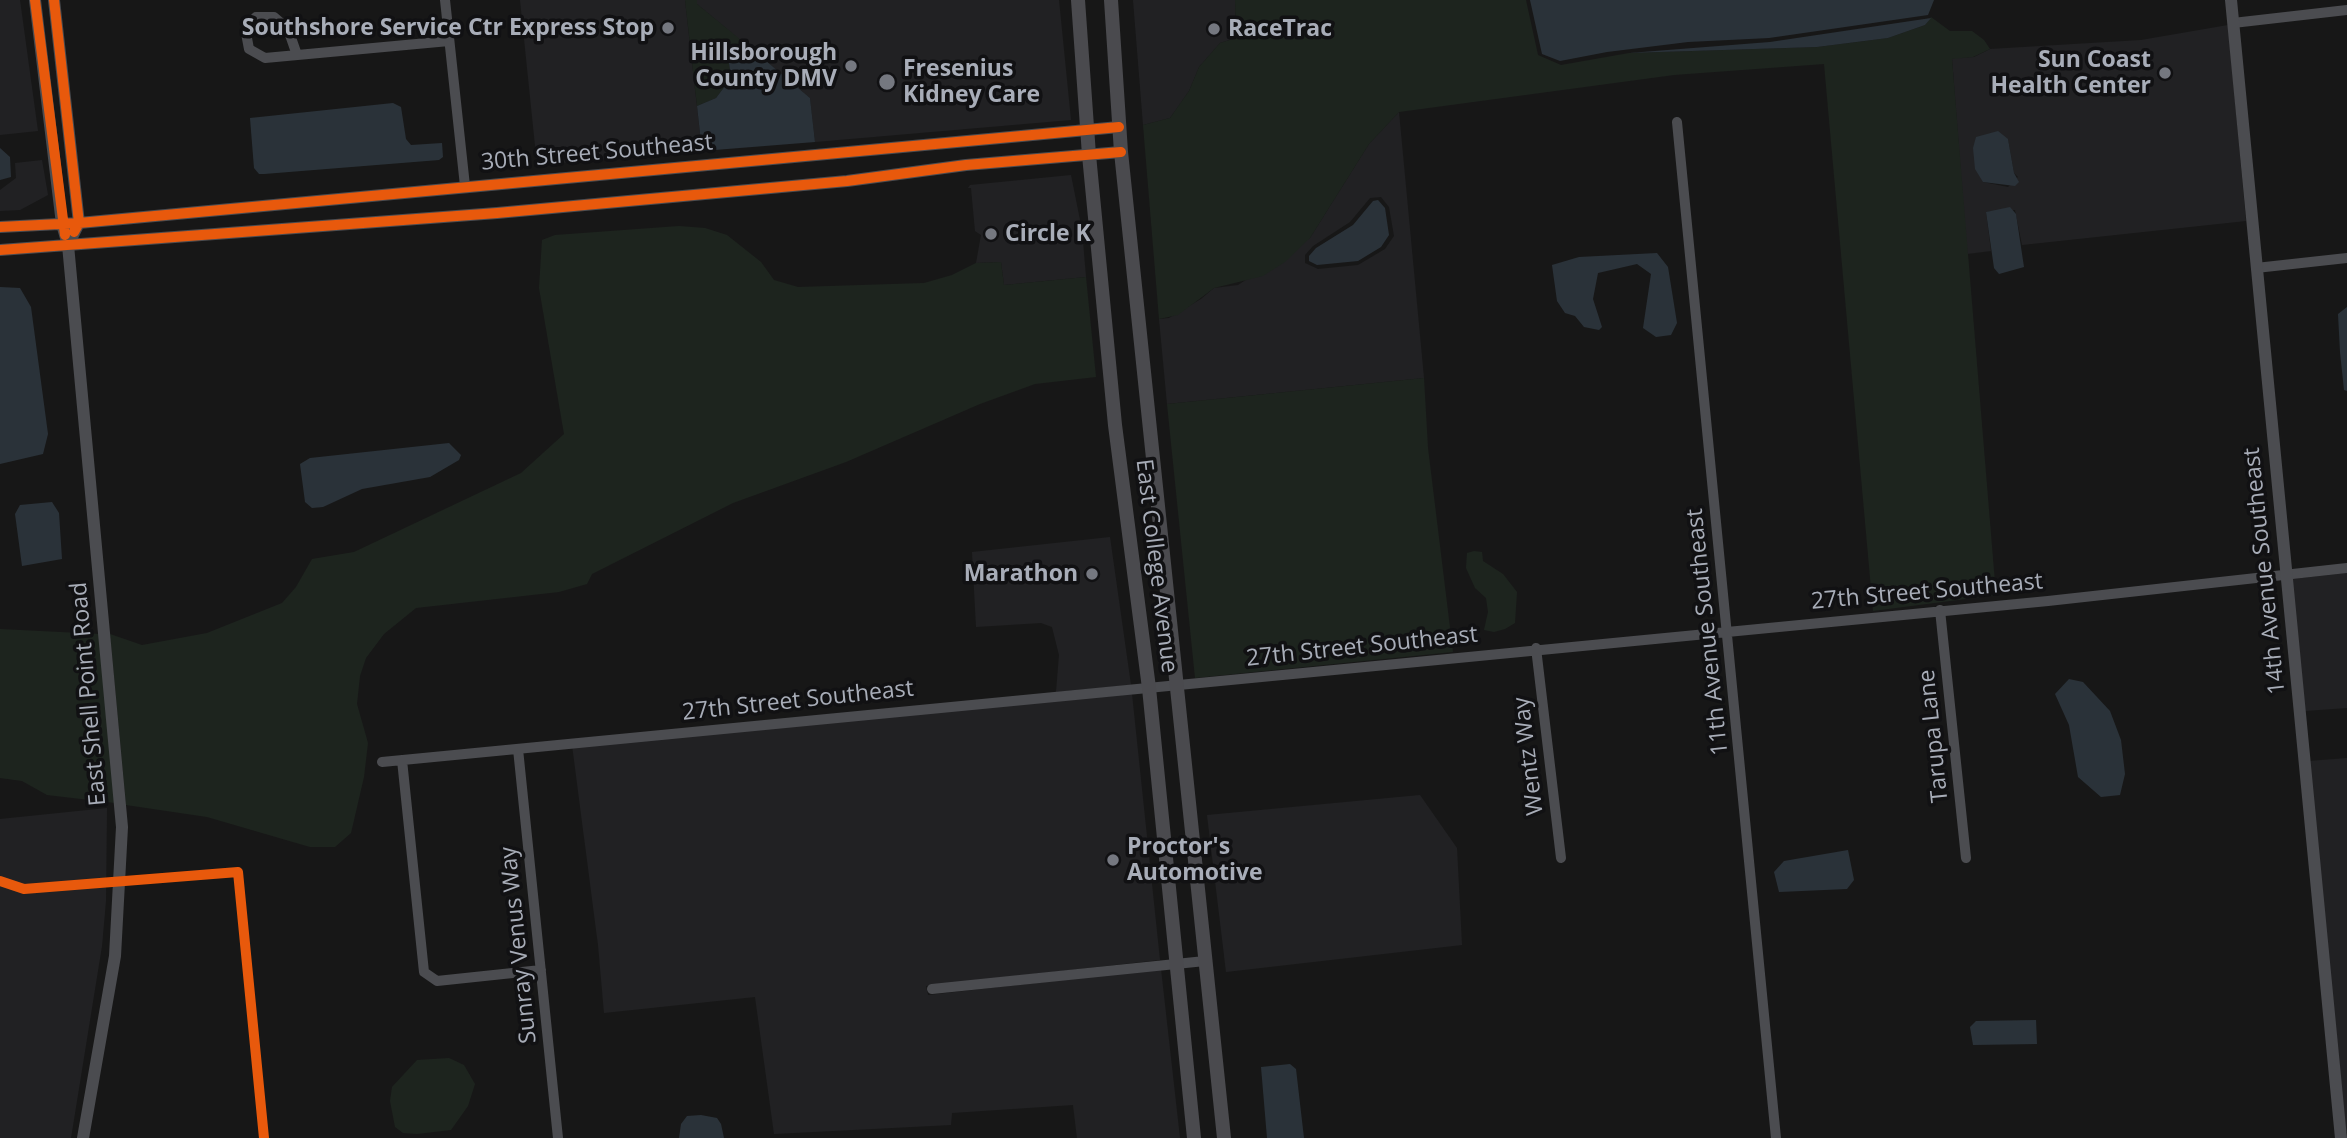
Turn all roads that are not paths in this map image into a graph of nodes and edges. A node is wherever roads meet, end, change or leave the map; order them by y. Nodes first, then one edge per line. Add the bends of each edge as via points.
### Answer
1 (35, 0) edge
2 (54, 0) edge
3 (445, 0) edge
4 (1078, 0) edge
5 (1111, 0) edge
6 (2231, 0) edge
7 (2347, 10) edge
8 (2233, 23) junction
9 (449, 41) junction
10 (297, 55) junction
11 (1677, 122) dead end
12 (1119, 127) junction
13 (1087, 130) junction
14 (1121, 152) junction
15 (1089, 155) junction
16 (465, 186) junction
17 (79, 223) junction
18 (62, 224) junction
19 (0, 228) edge
20 (68, 245) junction
21 (0, 250) edge
22 (2347, 258) edge
23 (2256, 268) junction
24 (2347, 568) edge
25 (2286, 574) junction
26 (1940, 610) junction
27 (1728, 630) junction
28 (1536, 649) junction
29 (1177, 685) junction
30 (1149, 688) junction
31 (518, 749) junction
32 (402, 760) junction
33 (382, 762) dead end
34 (1561, 858) dead end
35 (1966, 858) dead end
36 (1205, 961) junction
37 (1177, 963) junction
38 (541, 970) junction
39 (932, 989) dead end
40 (2347, 1137) edge
41 (83, 1138) edge
42 (558, 1138) edge
43 (1194, 1138) edge
44 (1224, 1138) edge
45 (1776, 1138) edge
46 (2340, 1138) edge

1 - 18 street, East Shell Point Road
2 - 17 street
3 - 9 street
4 - 13 main road, East College Avenue
5 - 12 main road, East College Avenue
6 - 8 street, 14th Avenue Southeast
7 - 8 street
8 - 23 street, 14th Avenue Southeast
9 - 10 street
9 - 16 street
10 - 10 street via 256,56 247,41 249,24 256,17 274,17 288,29
11 - 27 street, 11th Avenue Southeast
12 - 13 street, 30th Street Southeast
12 - 14 main road, East College Avenue
13 - 15 main road, East College Avenue
13 - 16 street, 30th Street Southeast
14 - 15 street
14 - 29 main road, East College Avenue
15 - 20 street via 498,213
15 - 30 main road, East College Avenue via 1115,425
16 - 17 street, 30th Street Southeast
17 - 18 street, 30th Street Southeast
17 - 20 street
18 - 19 street, 30th Street Southeast
18 - 20 street, East Shell Point Road
20 - 21 street
20 - 41 street, East Shell Point Road via 122,827 115,956
22 - 23 street
23 - 25 street, 14th Avenue Southeast
24 - 25 street, 27th Street Southeast
25 - 26 street, 27th Street Southeast
25 - 46 street, 14th Avenue Southeast
26 - 27 street, 27th Street Southeast
26 - 35 street, Tarupa Lane
27 - 28 street, 27th Street Southeast
27 - 45 street, 11th Avenue Southeast
28 - 29 street, 27th Street Southeast
28 - 34 street, Wentz Way
29 - 30 street, 27th Street Southeast
29 - 36 main road, East College Avenue
30 - 31 street, 27th Street Southeast
30 - 37 main road, East College Avenue
31 - 32 street, 27th Street Southeast
31 - 38 street, Sunray Venus Way
32 - 33 street, 27th Street Southeast
32 - 38 street via 424,972 437,981
36 - 37 street
36 - 44 main road, East College Avenue
37 - 39 street
37 - 43 main road, East College Avenue
38 - 42 street, Sunray Venus Way
40 - 46 street

